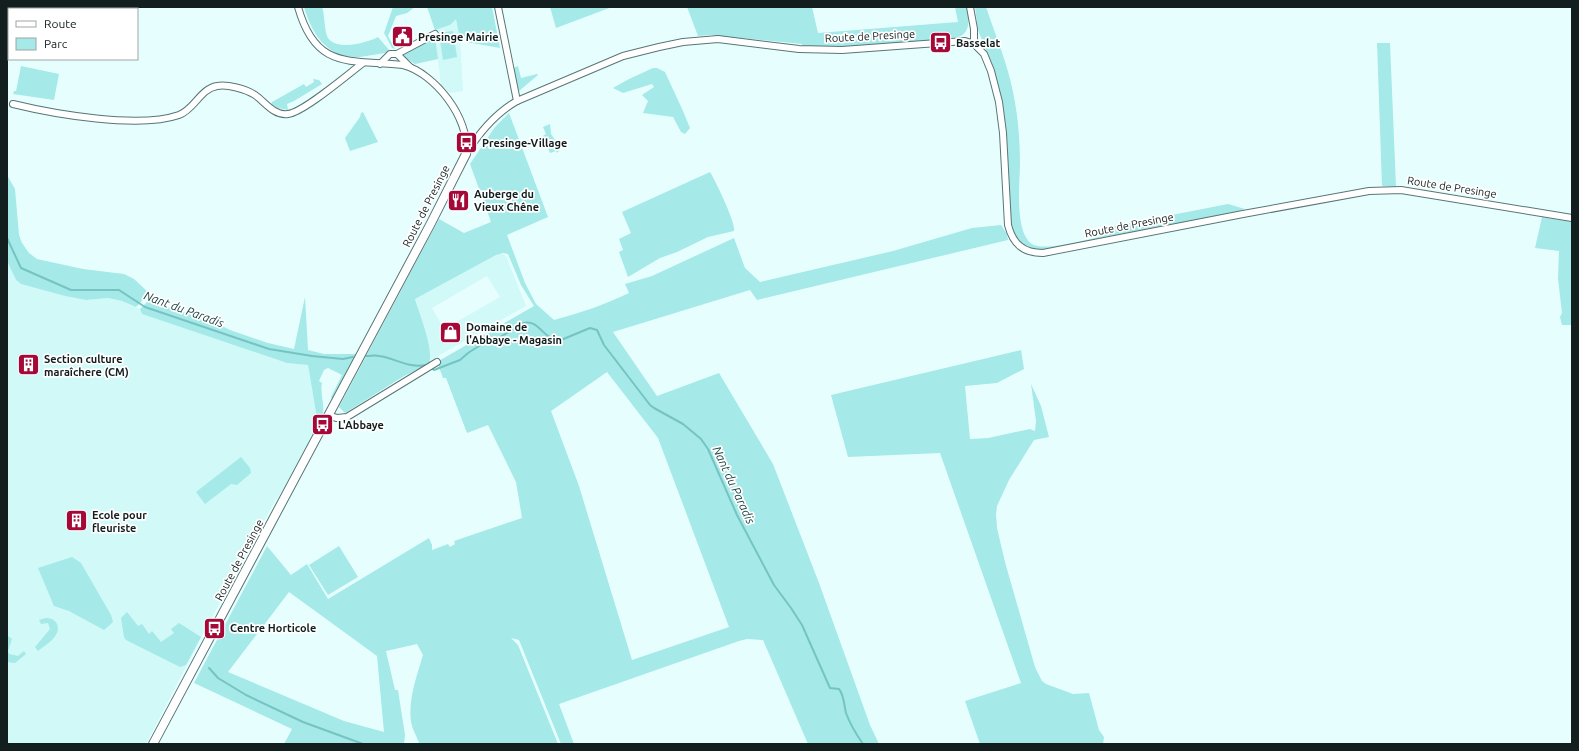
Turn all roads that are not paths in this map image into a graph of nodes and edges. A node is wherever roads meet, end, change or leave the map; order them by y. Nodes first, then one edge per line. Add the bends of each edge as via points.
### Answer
1 (298, 7) edge
2 (498, 7) edge
3 (970, 7) edge
4 (435, 34) dead end
5 (974, 44) junction
6 (397, 54) junction
7 (363, 63) junction
8 (380, 64) junction
9 (410, 67) junction
10 (517, 101) junction
11 (13, 104) dead end
12 (466, 154) junction
13 (1572, 218) edge
14 (437, 362) dead end
15 (329, 416) junction
16 (153, 744) edge

1 - 7 street via 304,27 321,48 344,61
2 - 10 street
3 - 5 street
4 - 6 street
5 - 10 street, Route de Presinge via 955,41 818,50 718,39 698,40 623,56
5 - 13 street, Route de Presinge via 984,54 999,102 1009,229 1017,244 1032,253 1388,190
6 - 8 street via 390,54
6 - 9 street
7 - 8 street
7 - 11 street via 299,110 288,114 274,111 248,91 221,85 208,90 191,108 180,115 153,119 101,118
8 - 9 street
9 - 12 street via 424,75 451,103 462,122
10 - 12 street, Route de Presinge via 493,119
12 - 15 street, Route de Presinge
14 - 15 street via 347,417
15 - 16 street, Route de Presinge

